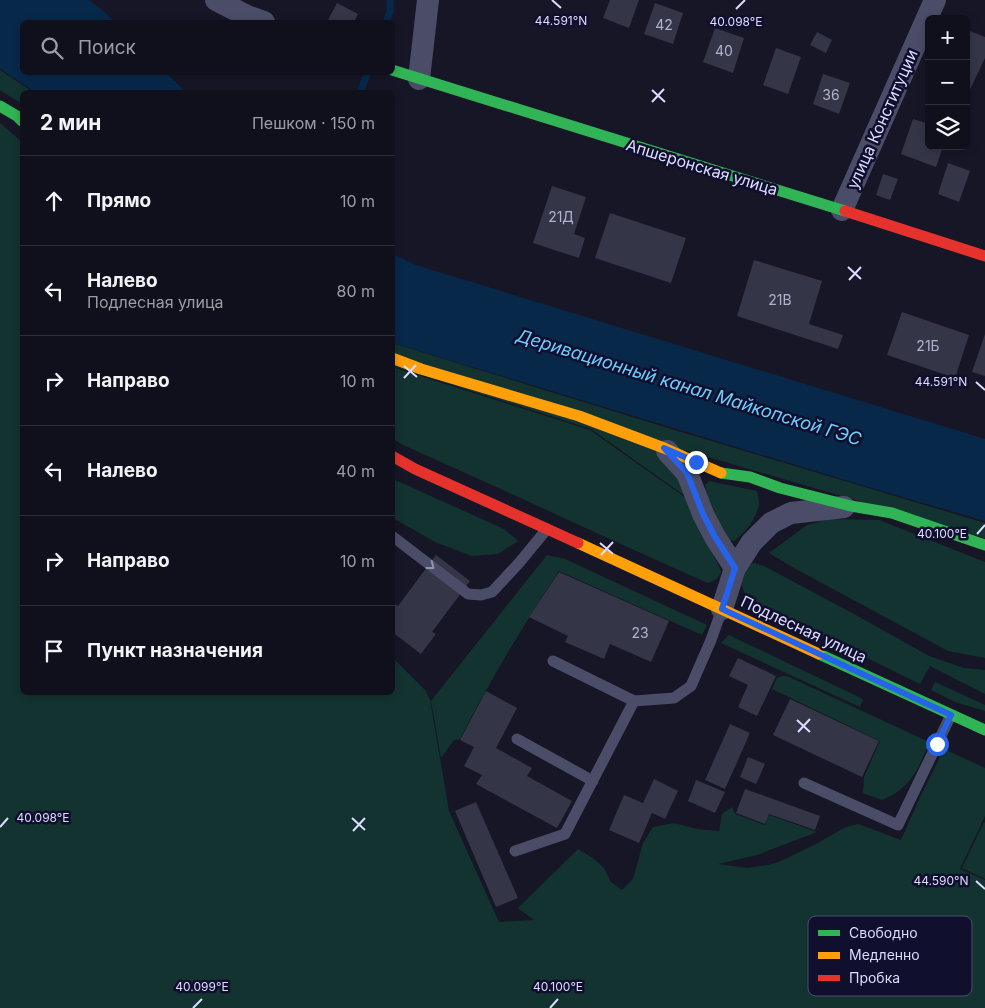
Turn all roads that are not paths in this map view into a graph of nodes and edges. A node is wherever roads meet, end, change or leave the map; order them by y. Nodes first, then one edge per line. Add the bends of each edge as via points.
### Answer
1 (216, 0) edge
2 (428, 0) edge
3 (935, 0) edge
4 (258, 20) edge
5 (395, 71) edge
6 (419, 79) junction
7 (0, 106) edge
8 (20, 118) edge
9 (842, 210) junction
10 (985, 256) edge
11 (395, 359) edge
12 (664, 448) junction
13 (395, 458) edge
14 (851, 506) junction
15 (547, 529) junction
16 (395, 538) edge
17 (985, 545) edge
18 (735, 568) junction
19 (722, 609) junction
20 (553, 662) dead end
21 (634, 701) junction
22 (951, 715) junction
23 (985, 730) edge
24 (517, 740) dead end
25 (593, 781) junction
26 (804, 783) dead end
27 (515, 850) dead end

1 - 4 street
2 - 6 street
3 - 9 street, улица Конституции
5 - 6 street, Апшеронская улица
6 - 9 street, Апшеронская улица
7 - 8 street
9 - 10 street, Апшеронская улица
11 - 12 street via 578,416
12 - 14 street via 724,474 750,476 780,488
12 - 18 street via 687,473 703,514
13 - 15 street, Подлесная улица
14 - 17 street via 892,514
14 - 18 street via 791,513 771,523 752,542
16 -> 15 lane via 468,594 481,596 492,592
15 - 19 street, Подлесная улица
18 - 19 street
19 - 21 lane via 692,686 674,698
19 - 22 street, Подлесная улица
20 - 21 lane
21 - 25 lane
22 - 23 street, Подлесная улица
22 - 26 lane via 898,825
24 - 25 lane
25 - 27 lane via 565,834

